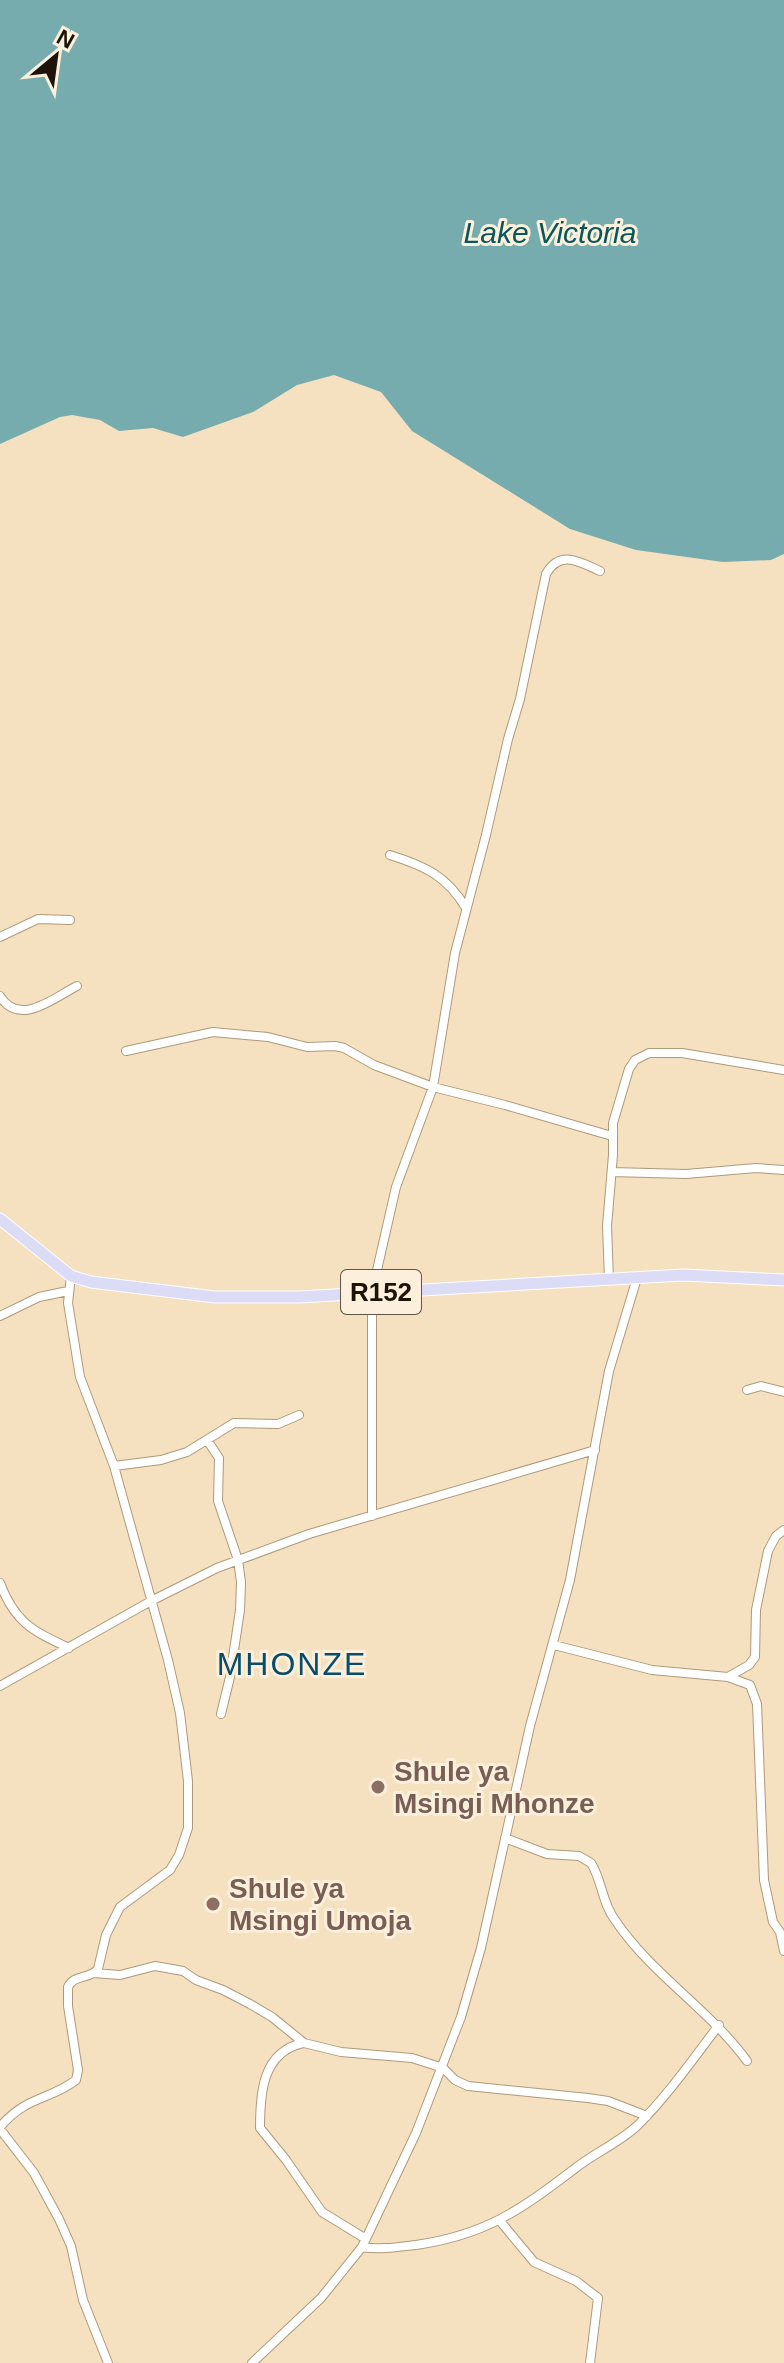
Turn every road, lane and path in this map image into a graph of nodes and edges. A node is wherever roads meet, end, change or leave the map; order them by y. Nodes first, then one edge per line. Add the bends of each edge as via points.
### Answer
1 (600, 571) dead end
2 (390, 855) dead end
3 (466, 908) junction
4 (70, 920) dead end
5 (0, 937) edge
6 (77, 986) dead end
7 (0, 996) edge
8 (126, 1051) dead end
9 (784, 1070) edge
10 (433, 1087) junction
11 (612, 1136) junction
12 (784, 1170) edge
13 (612, 1172) junction
14 (0, 1219) edge
15 (71, 1276) junction
16 (637, 1278) junction
17 (609, 1279) junction
18 (784, 1280) edge
19 (68, 1291) junction
20 (372, 1292) junction
21 (0, 1316) edge
22 (747, 1390) dead end
23 (784, 1392) edge
24 (299, 1415) dead end
25 (207, 1440) junction
26 (595, 1450) junction
27 (114, 1466) junction
28 (372, 1516) junction
29 (784, 1530) edge
30 (238, 1560) junction
31 (0, 1583) edge
32 (151, 1601) junction
33 (554, 1645) junction
34 (69, 1648) junction
35 (728, 1677) junction
36 (0, 1686) edge
37 (221, 1714) dead end
38 (505, 1838) junction
39 (784, 1951) edge
40 (94, 1973) junction
41 (719, 2025) junction
42 (304, 2043) junction
43 (747, 2061) dead end
44 (443, 2068) junction
45 (647, 2116) junction
46 (0, 2128) edge
47 (500, 2221) junction
48 (364, 2243) junction
49 (108, 2363) edge
50 (252, 2363) edge
51 (590, 2363) edge

1 - 3 street via 568,558 556,561 546,574
2 - 3 street via 440,876
3 - 10 street
4 - 5 street via 38,919
6 - 7 street via 30,1010 9,1007
8 - 10 street via 213,1032 243,1034 344,1048
9 - 11 street via 682,1053 649,1053 629,1069
10 - 11 street
10 - 20 street via 396,1187
11 - 13 street
12 - 13 street
13 - 17 street via 607,1202
14 - 15 main road, R152
15 - 19 street
15 - 20 main road, R152 via 215,1297
16 - 17 main road, R152
16 - 18 main road, R152 via 712,1275
16 - 26 street via 609,1371
17 - 20 main road, R152
19 - 21 street via 39,1297
19 - 27 street via 80,1377
20 - 28 street
22 - 23 street via 761,1386
24 - 25 street via 278,1424 227,1424
25 - 27 street via 174,1456
25 - 30 street via 219,1458 218,1501
26 - 28 street
26 - 33 street
27 - 32 street
28 - 30 street
29 - 35 street via 768,1551 756,1610 755,1657
30 - 32 street
30 - 37 street via 240,1610
31 - 34 street via 22,1622
32 - 34 street
32 - 40 street via 180,1713 188,1828 170,1870 120,1907
33 - 35 street via 652,1670
33 - 38 street
34 - 36 street
35 - 39 street via 750,1685 757,1704 764,1880
38 - 41 street via 591,1863 614,1920
38 - 44 street via 471,1987
40 - 42 street via 120,1975 168,1966 250,2004
40 - 46 street via 68,1987 76,2080 14,2111
41 - 43 street
41 - 45 street
42 - 44 street via 341,2052 403,2056
42 - 48 street via 280,2054 268,2069 260,2128 322,2212
44 - 45 street via 468,2086 608,2101
44 - 48 street
45 - 47 street
46 - 49 street via 34,2173 59,2219
47 - 48 street via 451,2239 389,2249
47 - 51 street via 534,2262 598,2298
48 - 50 street via 321,2298

